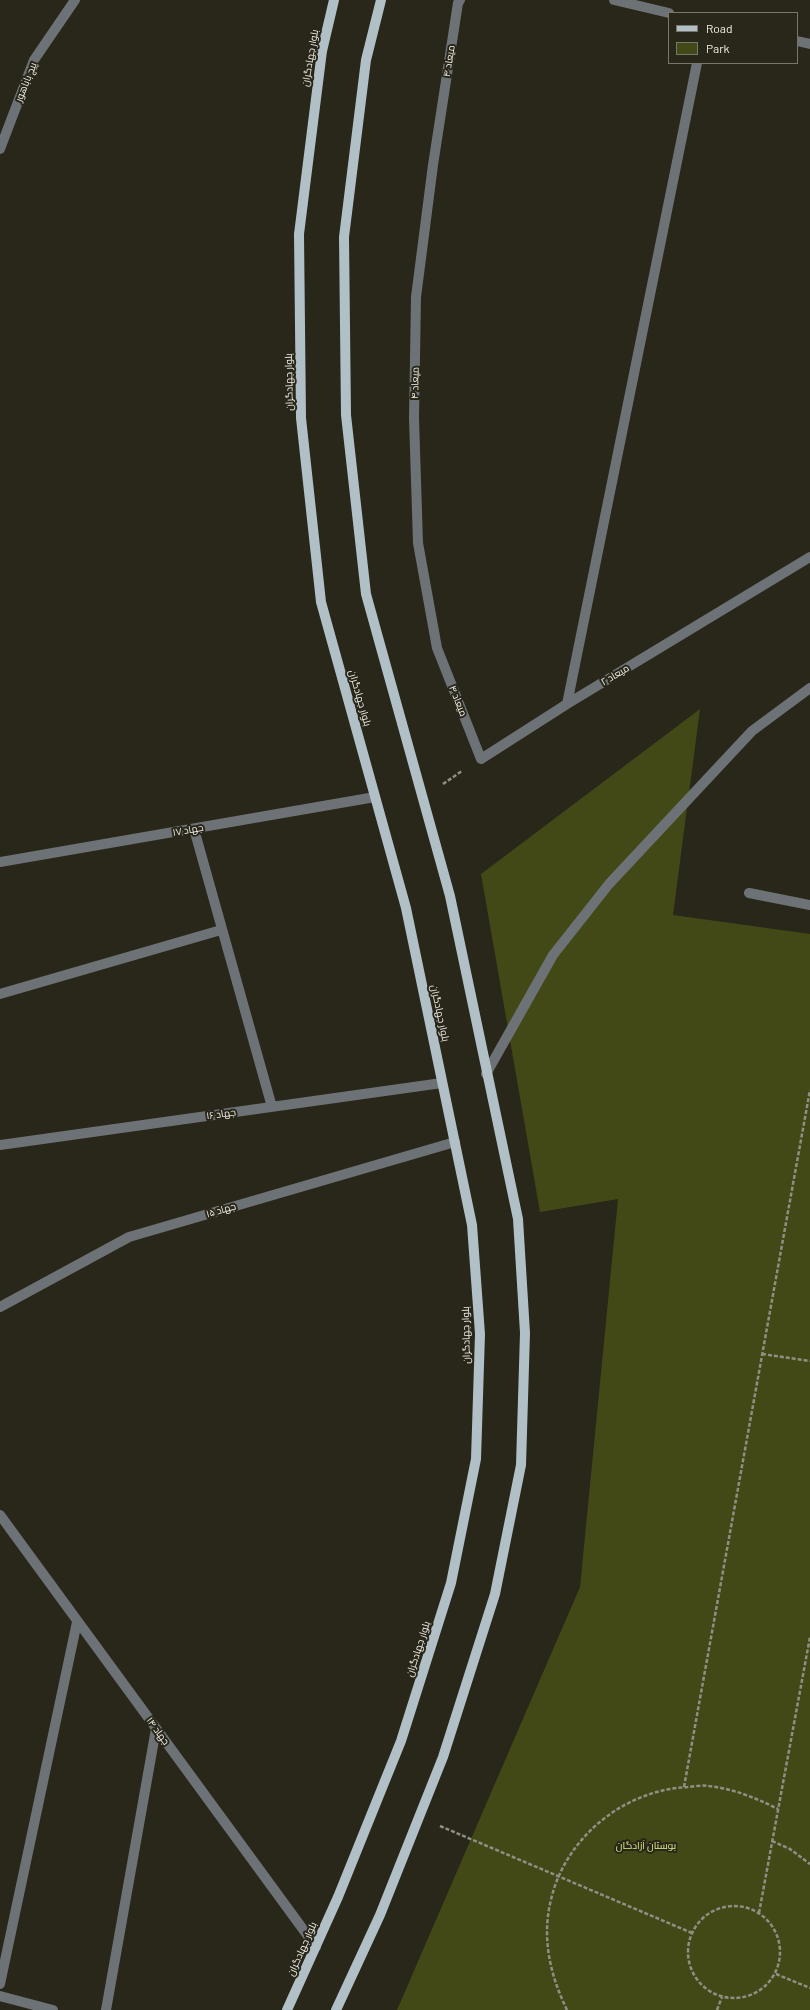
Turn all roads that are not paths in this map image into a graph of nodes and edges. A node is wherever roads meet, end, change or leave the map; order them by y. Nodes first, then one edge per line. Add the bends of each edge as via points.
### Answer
1 (75, 0) edge
2 (334, 0) edge
3 (381, 0) edge
4 (460, 0) edge
5 (614, 0) edge
6 (668, 13) edge
7 (798, 41) edge
8 (810, 44) edge
9 (697, 64) edge
10 (0, 149) edge
11 (810, 557) edge
12 (810, 688) edge
13 (567, 704) junction
14 (481, 759) joint
15 (375, 797) junction
16 (194, 829) junction
17 (0, 862) edge
18 (749, 893) dead end
19 (810, 905) edge
20 (221, 930) junction
21 (0, 994) edge
22 (486, 1074) junction
23 (442, 1083) junction
24 (272, 1107) junction
25 (454, 1142) junction
26 (0, 1145) edge
27 (0, 1307) edge
28 (0, 1515) edge
29 (77, 1622) junction
30 (156, 1729) junction
31 (316, 1947) junction
32 (0, 1984) edge
33 (0, 1996) edge
34 (53, 2010) edge
35 (106, 2010) edge
36 (287, 2010) edge
37 (336, 2010) edge

1 - 10 street, پیچ باباهور via 34,60
2 - 15 main road, بلوار جهادگران via 322,51 299,234 301,418 321,602
3 - 22 main road via 366,60 344,237 346,416 366,594 450,896
4 - 14 street, میعاد ۴ via 432,165 416,297 414,426 418,543 437,648
5 - 6 street
7 - 8 street
9 - 13 street
11 - 13 street, میعاد ۲
12 - 22 street via 752,731 609,884 553,955
13 - 14 street, میعاد ۲
15 - 16 street, جهاد ۱۷
15 - 23 main road, بلوار جهادگران via 406,908
16 - 17 street, جهاد ۱۷
16 - 20 street
18 - 19 street
20 - 21 street
20 - 24 street
22 - 37 main road via 518,1219 525,1333 521,1465 496,1594 443,1757 380,1915
23 - 24 street, جهاد ۱۶
23 - 25 main road, بلوار جهادگران
24 - 26 street, جهاد ۱۶
25 - 27 street, جهاد ۱۵ via 129,1237
25 - 31 main road, بلوار جهادگران via 472,1225 480,1326 476,1459 451,1583 401,1741
28 - 29 street, جهاد ۱۴
29 - 30 street, جهاد ۱۴
29 - 32 street
30 - 31 street, جهاد ۱۴
30 - 35 street
31 - 36 main road, بلوار جهادگران
33 - 34 street

